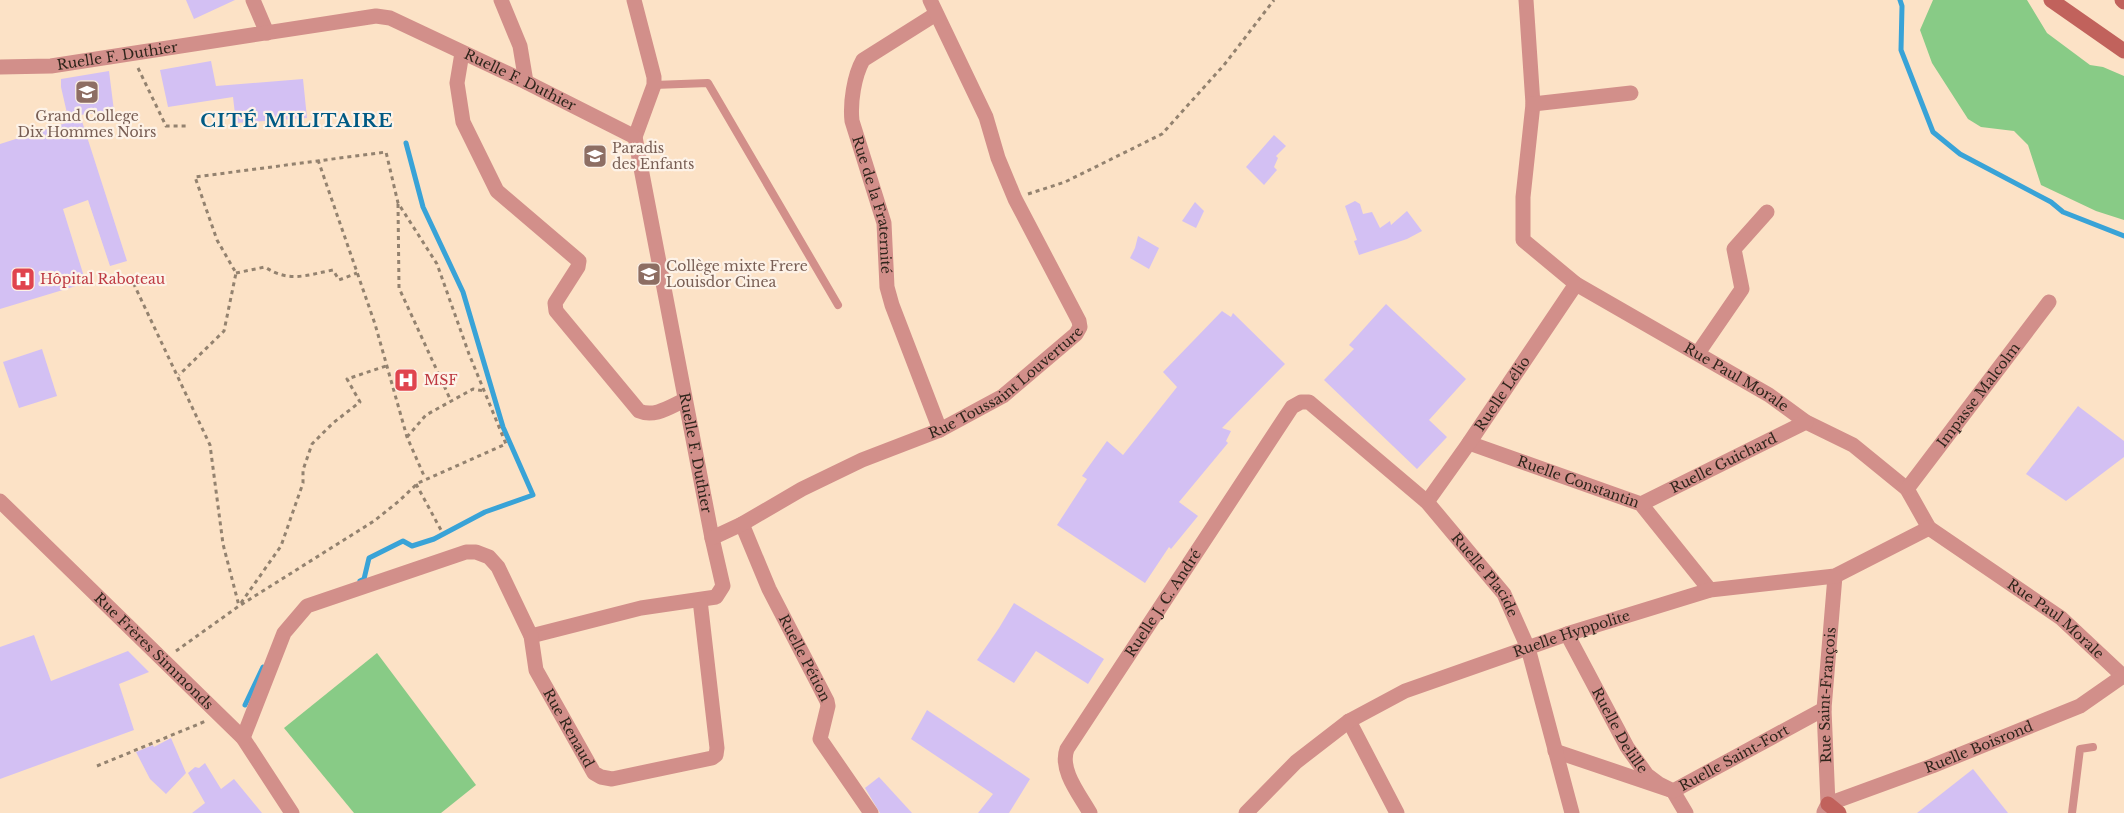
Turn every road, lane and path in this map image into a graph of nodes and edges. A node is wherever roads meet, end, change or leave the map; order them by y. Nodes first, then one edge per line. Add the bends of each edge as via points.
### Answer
1 (253, 0) edge
2 (501, 0) edge
3 (634, 0) edge
4 (1274, 0) edge
5 (1526, 0) edge
6 (2051, 0) edge
7 (933, 7) edge
8 (267, 33) junction
9 (2124, 51) edge
10 (131, 53) junction
11 (462, 53) junction
12 (0, 67) edge
13 (526, 82) junction
14 (654, 85) junction
15 (1631, 93) dead end
16 (1533, 104) junction
17 (186, 126) dead end
18 (635, 136) junction
19 (318, 160) junction
20 (1015, 199) junction
21 (398, 203) junction
22 (1767, 212) dead end
23 (236, 273) junction
24 (357, 273) junction
25 (130, 276) dead end
26 (1576, 284) junction
27 (2049, 302) dead end
28 (838, 305) dead end
29 (1698, 353) junction
30 (386, 366) junction
31 (179, 375) junction
32 (485, 391) junction
33 (686, 400) junction
34 (451, 401) junction
35 (1301, 402) joint
36 (1806, 422) junction
37 (940, 430) junction
38 (407, 437) junction
39 (1469, 443) junction
40 (425, 478) junction
41 (416, 484) junction
42 (1907, 489) junction
43 (0, 501) edge
44 (1426, 502) junction
45 (1641, 504) junction
46 (742, 524) junction
47 (1929, 528) junction
48 (441, 530) dead end
49 (712, 538) junction
50 (1835, 576) junction
51 (1710, 590) junction
52 (700, 600) junction
53 (239, 606) junction
54 (1567, 634) junction
55 (531, 636) junction
56 (1528, 648) junction
57 (164, 660) junction
58 (2123, 677) edge
59 (1824, 709) junction
60 (220, 716) junction
61 (1349, 721) junction
62 (243, 738) junction
63 (2093, 747) dead end
64 (1556, 751) junction
65 (96, 766) dead end
66 (1673, 791) junction
67 (1830, 810) edge
68 (292, 813) edge
69 (871, 813) edge
70 (1090, 813) edge
71 (1246, 813) edge
72 (1397, 813) edge
73 (1572, 813) edge
74 (1686, 813) edge
75 (2072, 813) edge

1 - 8 street
2 - 13 street via 520,46
3 - 14 street
4 - 20 path via 1224,64 1162,134 1065,182
5 - 16 street, Rue Paul Morale
6 - 9 street
7 - 20 street, Rue Toussaint Louverture via 986,117
7 - 37 street, Rue de la Fraternité via 863,60 858,68 851,113 884,223 887,288
8 - 10 street, Ruelle F. Duthier
8 - 11 street, Ruelle F. Duthier via 376,16 390,18
10 - 12 street, Ruelle F. Duthier via 50,66
10 - 17 path via 166,126
11 - 13 street, Ruelle F. Duthier
11 - 33 street via 457,83 463,122 497,191 579,261 555,303 556,311 639,411 655,413
13 - 18 street, Ruelle F. Duthier
14 - 18 street
14 - 28 lane via 708,83
15 - 16 street
16 - 26 street, Rue Paul Morale via 1523,197 1523,240
18 - 33 street, Ruelle F. Duthier
19 - 21 path via 386,152
19 - 23 path via 196,177 217,240
19 - 24 path
20 - 37 street, Rue Toussaint Louverture via 1080,327 1076,334 1003,396
21 - 32 path via 437,264
21 - 34 path via 398,288
22 - 29 street via 1734,250 1742,289
23 - 24 path via 265,267 274,274 293,278 333,270 339,280
23 - 31 path via 224,331
24 - 30 path
25 - 31 path
26 - 29 street, Rue Paul Morale
26 - 39 street, Ruelle Lélio
27 - 42 street, Impasse Malcolm
29 - 36 street, Rue Paul Morale via 1769,395
30 - 38 path
30 - 53 path via 347,379 360,402 312,444 303,483 281,546
31 - 53 path via 210,445 223,544
32 - 34 path via 473,389
32 - 40 path via 506,444
33 - 49 street, Ruelle F. Duthier
34 - 38 path via 426,415
35 - 44 street, Ruelle Placide via 1309,402
35 - 70 street, Ruelle J. C. André via 1292,407 1067,749 1065,767
36 - 42 street, Rue Paul Morale via 1853,445
36 - 45 street, Ruelle Guichard
37 - 46 street, Rue Toussaint Louverture via 862,460 802,488
38 - 40 path
39 - 44 street, Ruelle Lélio
39 - 45 street, Ruelle Constantin
40 - 41 path
41 - 48 path
41 - 53 path via 374,520
42 - 47 street, Rue Paul Morale
43 - 57 street, Rue Frères Simmonds
44 - 56 street, Ruelle Placide via 1504,594
45 - 51 street, Ruelle Constantin
46 - 49 street, Rue Toussaint Louverture
46 - 69 street, Ruelle Pétion via 769,589 827,701 820,739
47 - 50 street, Ruelle Hyppolite
47 - 58 street, Rue Paul Morale via 2061,618
49 - 52 street, Ruelle F. Duthier via 723,586 716,597
50 - 51 street, Ruelle Hyppolite
50 - 59 street, Rue Saint-François
51 - 54 street, Ruelle Hyppolite
52 - 55 street, Ruelle F. Duthier via 641,608
52 - 55 street, Rue Renaud via 717,748 712,758 612,779 594,773 536,670
53 - 57 path
54 - 56 street, Ruelle Hyppolite
54 - 66 street, Ruelle Delille via 1627,747 1647,775
55 - 62 street, Rue Renaud via 498,567 489,557 476,552 466,552 307,606 284,633
56 - 61 street, Ruelle Hyppolite via 1405,691
56 - 64 street, Ruelle Placide
57 - 60 street, Rue Frères Simmonds
58 - 67 street, Ruelle Boisrond via 2080,706
59 - 66 street, Ruelle Saint-Fort
59 - 67 street, Rue Saint-François
60 - 62 street, Rue Frères Simmonds
60 - 65 path
61 - 71 street, Ruelle Hyppolite via 1296,762
61 - 72 street
62 - 68 street, Rue Frères Simmonds
63 - 75 lane via 2080,749
64 - 66 street, Ruelle Saint-Fort
64 - 73 street, Ruelle Placide
66 - 74 street, Ruelle Delille

